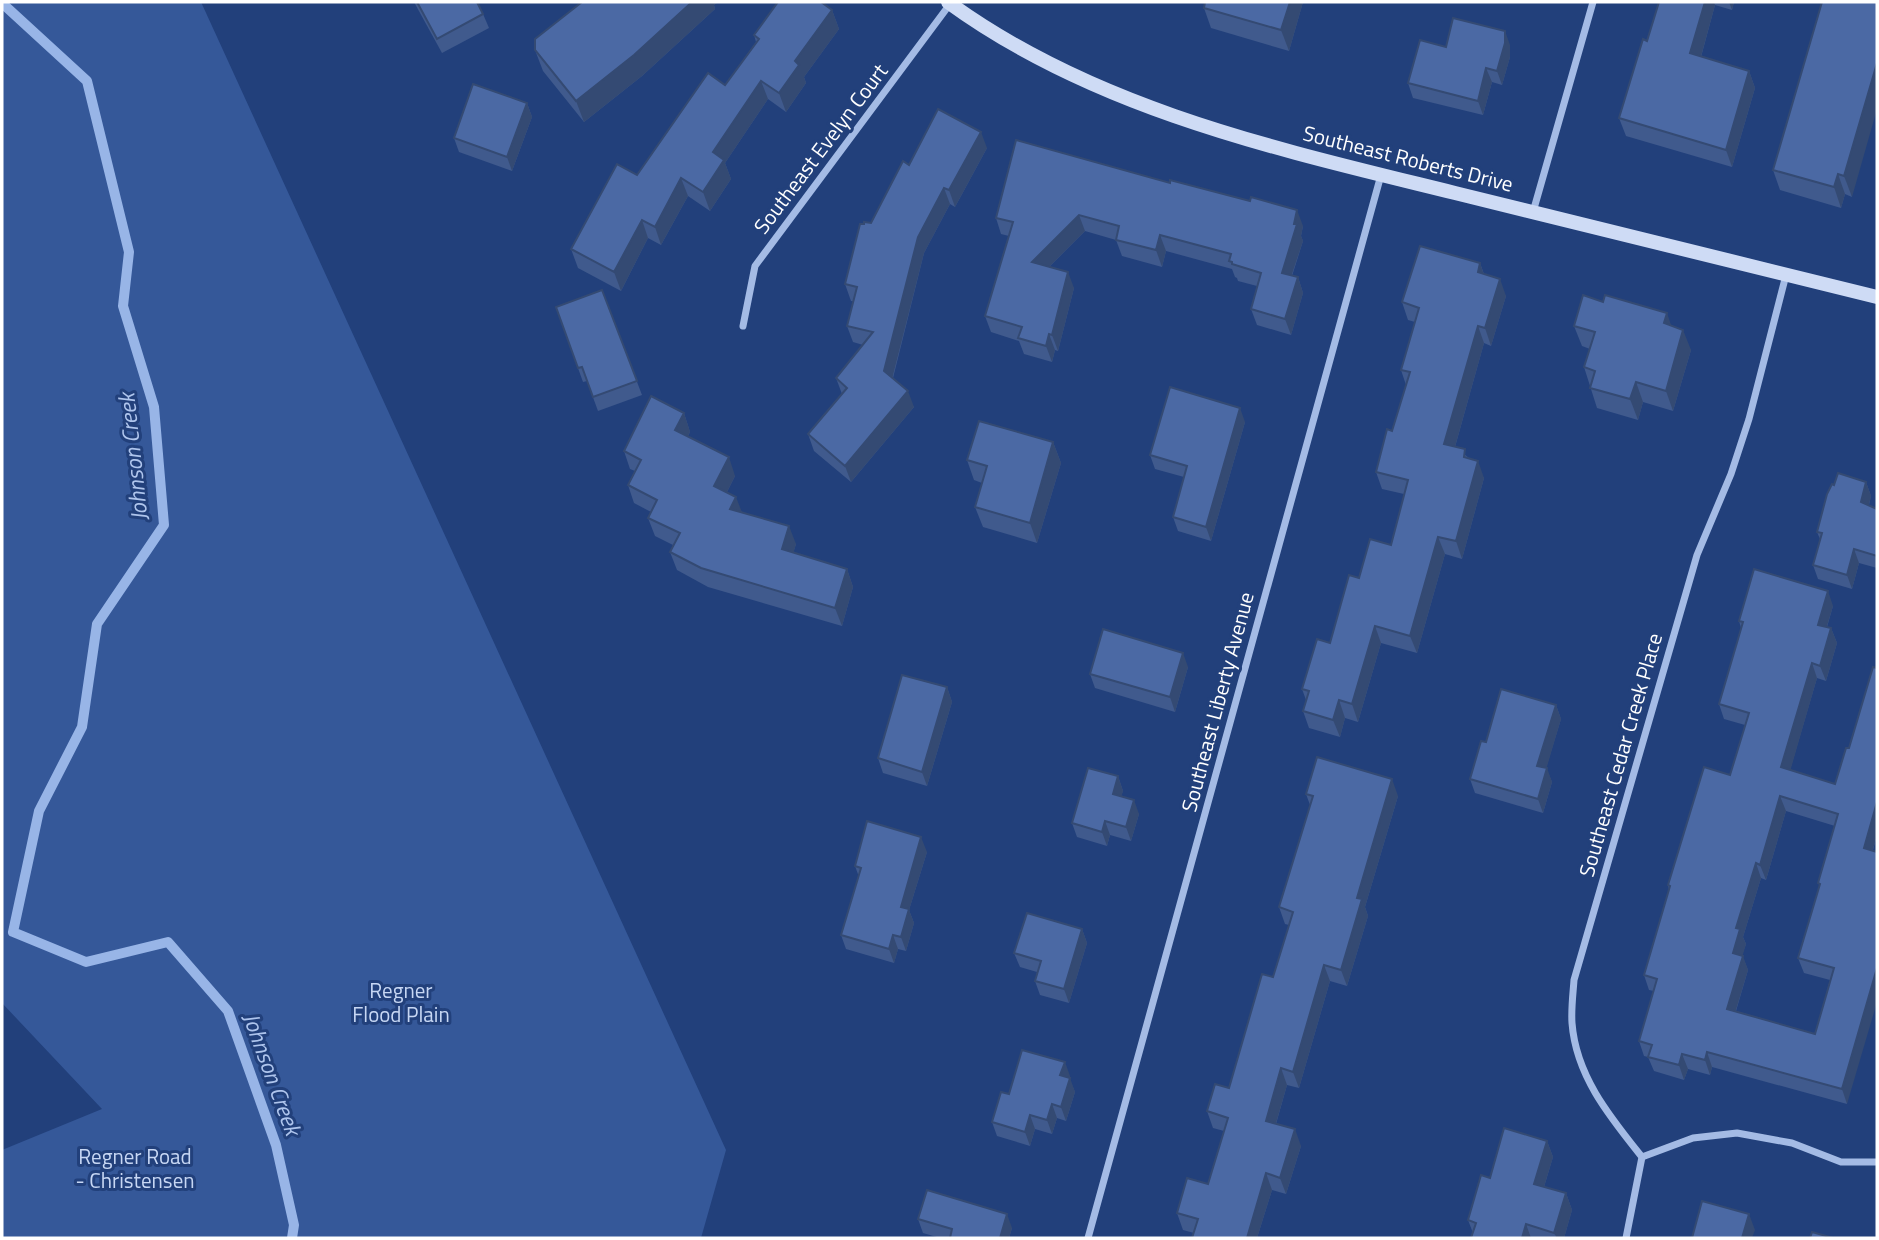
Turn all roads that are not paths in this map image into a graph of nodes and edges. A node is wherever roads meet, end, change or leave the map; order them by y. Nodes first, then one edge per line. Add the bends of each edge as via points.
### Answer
1 (1594, 2) edge
2 (950, 3) edge
3 (1382, 175) junction
4 (1533, 212) junction
5 (1786, 274) junction
6 (1877, 297) edge
7 (743, 326) dead end
8 (1642, 1157) junction
9 (1877, 1162) edge
10 (1088, 1238) edge
11 (1626, 1238) edge

1 - 4 street
2 - 3 street, Southeast Roberts Drive via 1013,43 1108,91 1248,139
2 - 7 street, Southeast Evelyn Court via 755,266
3 - 4 street, Southeast Roberts Drive
3 - 10 street, Southeast Liberty Avenue
4 - 5 street, Southeast Roberts Drive
5 - 6 street, Southeast Roberts Drive
5 - 8 street, Southeast Cedar Creek Place via 1749,419 1697,555 1574,980 1572,1023 1581,1064 1590,1086
8 - 9 street via 1693,1138 1737,1133 1792,1143 1841,1162
8 - 11 street

